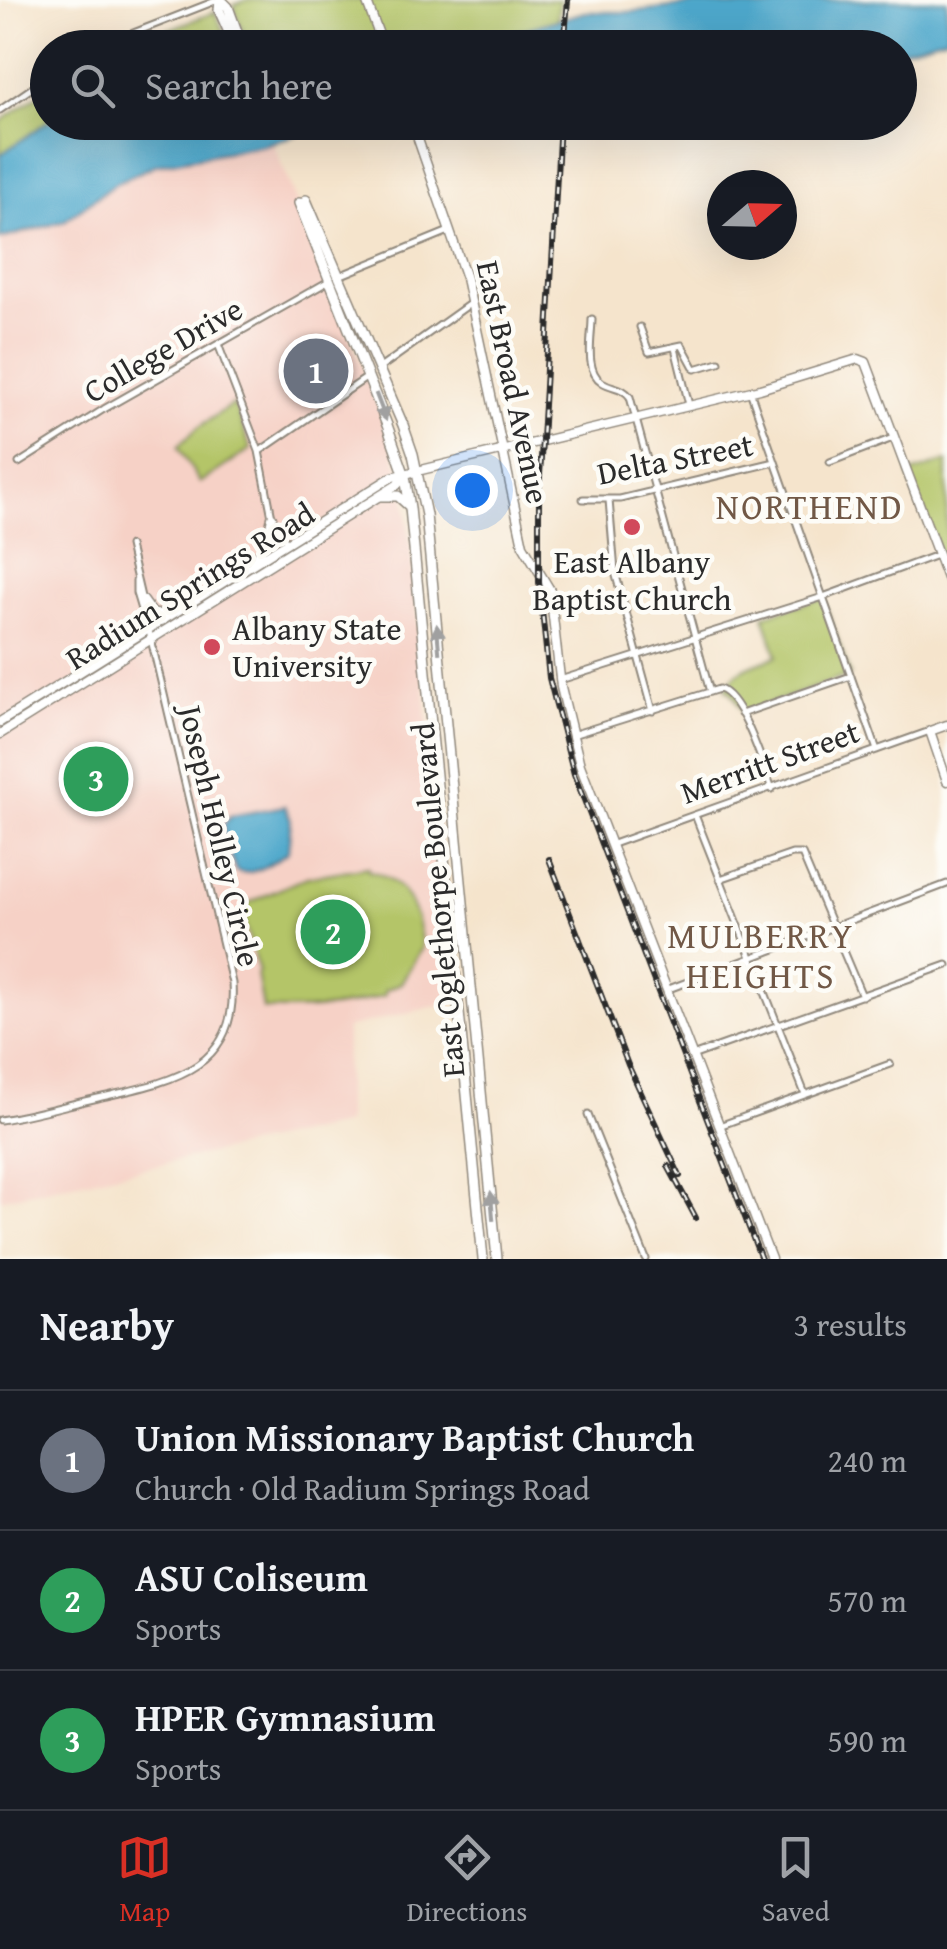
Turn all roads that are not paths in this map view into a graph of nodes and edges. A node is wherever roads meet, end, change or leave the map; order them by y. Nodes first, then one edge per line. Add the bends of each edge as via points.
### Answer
1 (220, 0) edge
2 (366, 0) edge
3 (142, 30) edge
4 (231, 30) edge
5 (377, 30) edge
6 (30, 89) edge
7 (0, 110) edge
8 (419, 140) edge
9 (303, 202) dead end
10 (451, 230) junction
11 (335, 278) junction
12 (472, 303) junction
13 (342, 309) junction
14 (592, 319) dead end
15 (640, 328) dead end
16 (218, 344) junction
17 (675, 348) junction
18 (719, 362) dead end
19 (380, 368) junction
20 (368, 376) junction
21 (750, 391) junction
22 (690, 405) junction
23 (636, 417) junction
24 (895, 438) junction
25 (504, 450) junction
26 (259, 452) junction
27 (775, 462) junction
28 (830, 462) dead end
29 (20, 463) dead end
30 (417, 472) junction
31 (405, 476) junction
32 (654, 492) junction
33 (381, 496) junction
34 (583, 499) dead end
35 (610, 500) junction
36 (410, 508) junction
37 (272, 517) junction
38 (287, 543) junction
39 (129, 546) dead end
40 (293, 552) junction
41 (938, 555) junction
42 (252, 565) junction
43 (136, 578) junction
44 (947, 578) edge
45 (823, 597) junction
46 (143, 600) junction
47 (140, 612) junction
48 (178, 612) junction
49 (149, 634) junction
50 (694, 636) junction
51 (133, 640) junction
52 (637, 656) junction
53 (851, 676) junction
54 (560, 680) junction
55 (710, 692) junction
56 (653, 711) junction
57 (742, 714) junction
58 (0, 722) edge
59 (947, 724) edge
60 (930, 731) junction
61 (0, 734) edge
62 (572, 735) junction
63 (878, 750) junction
64 (947, 781) edge
65 (772, 789) junction
66 (695, 815) junction
67 (610, 845) junction
68 (720, 879) junction
69 (947, 884) edge
70 (834, 928) junction
71 (750, 958) junction
72 (947, 965) edge
73 (666, 990) junction
74 (862, 996) junction
75 (778, 1026) junction
76 (692, 1056) junction
77 (890, 1064) dead end
78 (806, 1094) junction
79 (588, 1115) dead end
80 (0, 1120) edge
81 (719, 1126) junction
82 (484, 1259) edge
83 (497, 1259) edge
84 (646, 1259) edge
85 (771, 1259) edge

1 - 3 street
1 - 4 main road
2 - 5 main road
6 - 7 street
8 - 10 main road, East Broad Avenue
9 - 11 main road, East Oglethorpe Boulevard
10 - 11 street, College Drive
10 - 12 main road, East Broad Avenue
11 - 13 main road, East Oglethorpe Boulevard
11 - 16 street, College Drive
11 - 19 main road, East Oglethorpe Boulevard
12 - 19 street
12 - 25 main road, East Broad Avenue
13 - 19 main road via 370,363
13 - 20 main road, East Oglethorpe Boulevard
14 - 23 street via 592,370 604,384 627,392
15 - 17 street via 649,352
16 - 26 street
16 - 29 street, College Drive
17 - 18 street via 682,345 695,369
17 - 22 street
19 - 30 main road, East Oglethorpe Boulevard
20 - 26 street
20 -> 31 main road, East Oglethorpe Boulevard
21 - 22 main road, Radium Springs Road
21 - 24 main road, Radium Springs Road via 858,359 868,366
21 - 27 street
22 - 23 main road, Radium Springs Road
23 - 25 main road, Radium Springs Road
23 - 32 street
24 - 28 street
24 - 41 main road
25 - 30 main road, Radium Springs Road
25 - 54 main road, East Broad Avenue via 523,544 550,590
26 - 37 street
27 - 32 street, Delta Street
27 - 45 street
30 - 31 main road, Radium Springs Road
83 -> 30 main road, East Oglethorpe Boulevard
31 - 33 main road, Radium Springs Road
31 - 36 main road, East Oglethorpe Boulevard
31 - 38 main road, Radium Springs Road via 392,477
32 - 35 street, Delta Street
32 - 50 street
33 - 36 main road via 398,496
33 - 40 main road, Radium Springs Road
34 - 35 street, Delta Street
35 - 52 street via 616,572
36 - 82 main road, East Oglethorpe Boulevard
37 - 38 street
37 - 42 main road
38 - 40 street
38 - 42 main road, Radium Springs Road
39 - 43 street
40 - 49 main road, Radium Springs Road
41 - 44 main road
41 - 45 street
42 - 48 main road, Radium Springs Road
43 - 46 street
43 - 47 street
45 - 50 street
45 - 53 street
46 - 48 main road via 153,614
46 - 49 street
47 - 49 street
47 - 51 street
48 - 49 main road, Radium Springs Road
49 - 51 main road, Radium Springs Road
49 - 61 main road, Radium Springs Road
49 - 80 street, Joseph Holley Circle via 232,982 230,1018 210,1054 184,1076
50 - 52 street
50 - 55 street
51 - 58 main road, Radium Springs Road
52 - 54 street
52 - 56 street
53 - 57 street
53 - 63 street
54 - 62 main road, East Broad Avenue
55 - 56 street
55 - 57 street via 726,690
56 - 62 street
57 - 65 street
59 - 60 main road, Merritt Street
60 - 63 street, Merritt Street
60 - 64 main road
62 - 67 main road, East Broad Avenue
63 - 65 street, Merritt Street
65 - 66 street, Merritt Street
66 - 67 street, Merritt Street
66 - 68 street
67 - 73 main road, East Broad Avenue
68 - 70 street via 803,856
68 - 71 street
69 - 70 street
70 - 71 street
70 - 74 street
71 - 73 street
71 - 75 street
72 - 74 street
73 - 76 main road, East Broad Avenue
74 - 75 street
75 - 76 street
75 - 78 street
76 - 81 main road, East Broad Avenue
77 - 78 street
78 - 81 street
79 - 84 street
81 - 85 main road, East Broad Avenue

